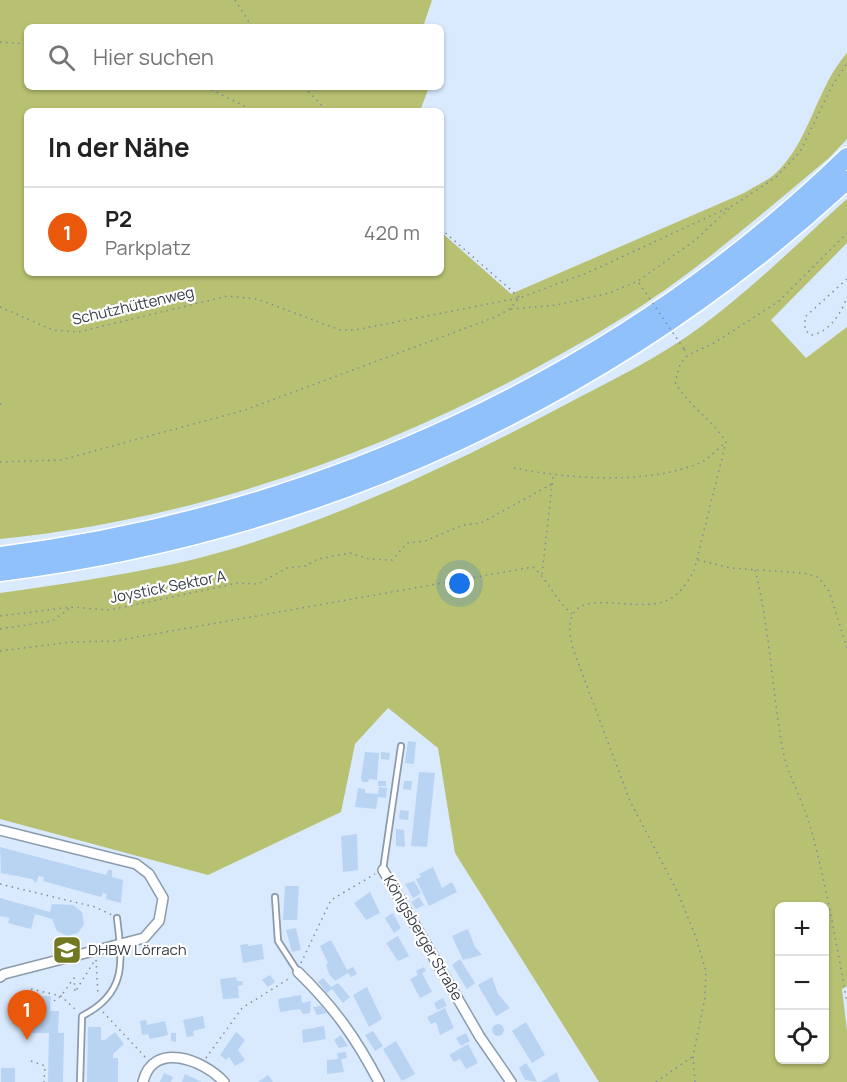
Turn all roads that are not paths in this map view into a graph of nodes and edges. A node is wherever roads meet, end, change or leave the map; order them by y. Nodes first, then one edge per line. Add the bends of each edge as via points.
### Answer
1 (847, 157) edge
2 (847, 180) edge
3 (0, 556) edge
4 (0, 572) edge
5 (400, 746) dead end
6 (0, 830) edge
7 (383, 870) joint
8 (275, 897) dead end
9 (117, 918) road end
10 (120, 945) junction
11 (298, 972) joint
12 (0, 977) edge
13 (143, 1080) edge
14 (80, 1082) edge
15 (224, 1082) edge
16 (379, 1082) edge
17 (511, 1082) edge

1 - 3 highway via 718,268 634,326 529,389 451,429 358,468 253,503 140,533
2 - 4 highway via 730,280 644,340 538,403 453,445 362,483 215,531 138,549
5 - 7 lane, Königsberger Straße
6 - 10 street via 136,864 149,874 164,898 159,921 144,938
7 - 17 street, Königsberger Straße via 480,1037
8 - 11 lane via 278,941
9 - 10 lane
10 - 12 street
10 - 14 lane via 118,978 99,1008 82,1016
11 - 16 street via 338,1013
13 - 15 street via 151,1065 168,1057 181,1057 202,1064

